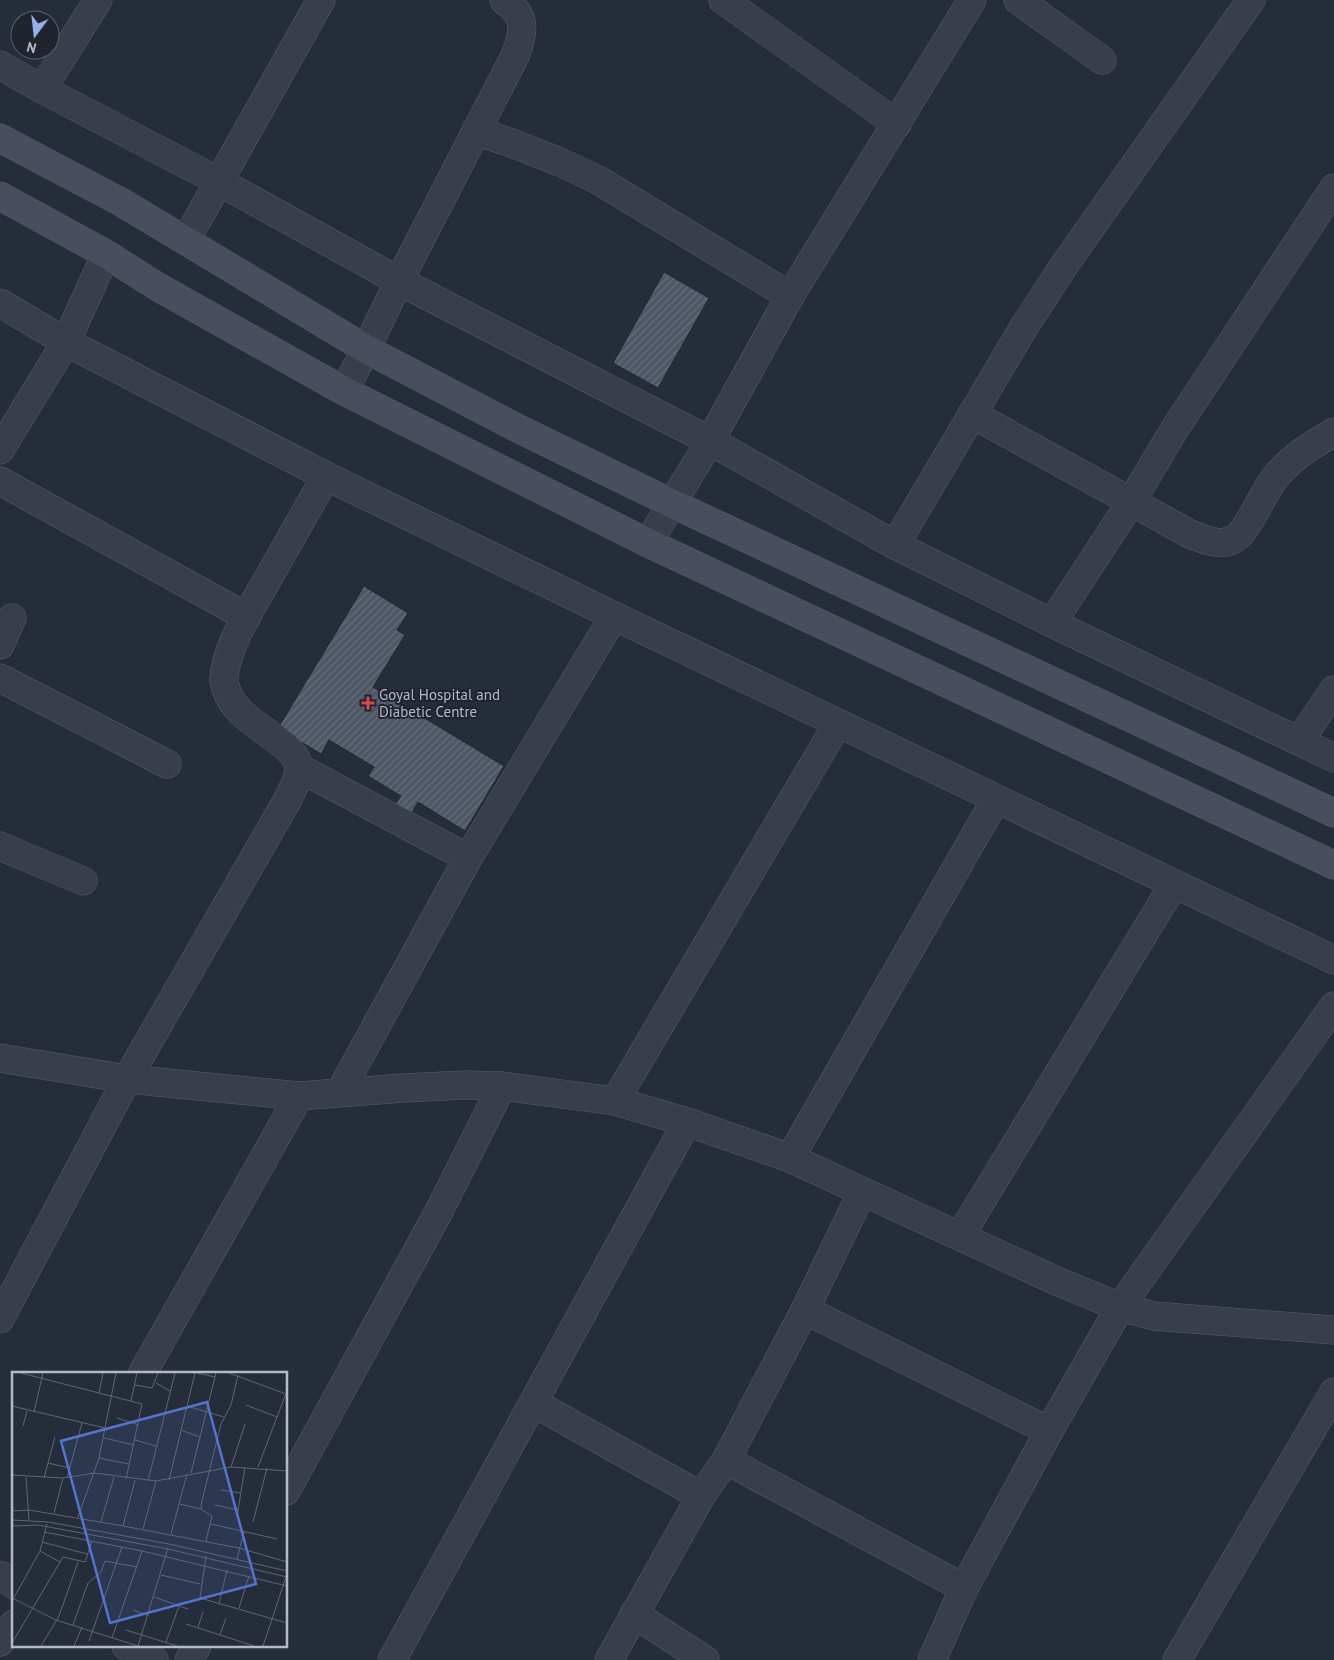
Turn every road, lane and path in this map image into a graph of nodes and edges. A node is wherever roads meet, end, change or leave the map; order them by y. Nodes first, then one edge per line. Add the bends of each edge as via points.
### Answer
1 (98, 0) edge
2 (321, 0) edge
3 (504, 0) edge
4 (723, 0) edge
5 (972, 0) edge
6 (1018, 0) edge
7 (1251, 0) edge
8 (1102, 60) dead end
9 (0, 65) edge
10 (42, 89) junction
11 (897, 124) junction
12 (476, 131) junction
13 (0, 138) edge
14 (218, 181) junction
15 (1334, 188) edge
16 (0, 196) edge
17 (186, 240) junction
18 (106, 254) junction
19 (399, 281) junction
20 (790, 296) junction
21 (0, 303) edge
22 (66, 342) junction
23 (366, 350) junction
24 (344, 391) junction
25 (972, 414) junction
26 (1334, 432) edge
27 (710, 442) junction
28 (0, 450) edge
29 (326, 476) junction
30 (0, 481) edge
31 (1131, 502) junction
32 (671, 503) junction
33 (648, 543) junction
34 (895, 544) junction
35 (614, 616) junction
36 (246, 617) junction
37 (12, 618) dead end
38 (1052, 623) junction
39 (0, 645) edge
40 (0, 678) edge
41 (1334, 690) edge
42 (838, 723) junction
43 (1299, 742) junction
44 (1334, 758) edge
45 (167, 764) dead end
46 (299, 768) junction
47 (996, 799) junction
48 (1334, 813) edge
49 (0, 846) edge
50 (468, 858) junction
51 (1334, 864) edge
52 (83, 880) dead end
53 (1174, 884) junction
54 (1334, 960) edge
55 (1334, 1006) edge
56 (0, 1058) edge
57 (128, 1080) junction
58 (502, 1086) junction
59 (340, 1092) junction
60 (299, 1096) junction
61 (615, 1101) junction
62 (688, 1122) junction
63 (790, 1158) junction
64 (862, 1192) junction
65 (960, 1236) junction
66 (1120, 1307) junction
67 (805, 1310) junction
68 (0, 1319) edge
69 (1334, 1330) edge
70 (143, 1372) edge
71 (534, 1403) junction
72 (1330, 1409) edge
73 (1049, 1431) junction
74 (726, 1460) junction
75 (288, 1485) edge
76 (701, 1496) junction
77 (0, 1575) edge
78 (12, 1584) edge
79 (964, 1588) junction
80 (634, 1614) junction
81 (12, 1627) edge
82 (0, 1642) edge
83 (130, 1648) edge
84 (196, 1648) edge
85 (154, 1660) edge
86 (189, 1660) edge
87 (392, 1660) edge
88 (609, 1660) edge
89 (705, 1660) edge
90 (932, 1660) edge
91 (1177, 1660) edge

1 - 10 street
2 - 14 street
3 - 12 street via 514,6 521,19 522,36
4 - 11 street
5 - 11 street
6 - 8 street
7 - 25 street via 1062,267
9 - 10 street
10 - 14 street
11 - 20 street
12 - 19 street
12 - 20 street via 560,162 598,180
13 - 17 main road
14 - 17 street
14 - 19 street
15 - 31 street via 1179,422
16 - 18 main road
17 - 23 main road
18 - 22 street
18 - 24 main road via 158,287
19 - 23 street
19 - 27 street
20 - 27 street
21 - 22 street
22 - 28 street
22 - 29 street
23 - 24 street
23 - 32 main road
24 - 33 main road
25 - 31 street
25 - 34 street
26 - 31 street via 1293,458 1275,478 1237,537 1223,543 1190,534
27 - 32 street
27 - 34 street
29 - 35 street
29 - 36 street
30 - 36 street
31 - 38 street
32 - 33 street
32 - 48 main road
33 - 51 main road
34 - 38 street
35 - 42 street
35 - 50 street
36 - 46 street via 228,657 223,680 229,699 251,722 293,754
37 - 39 street
38 - 43 street
40 - 45 street
41 - 43 street
42 - 47 street
42 - 61 street
43 - 44 street
46 - 50 street
46 - 57 street via 288,799
47 - 53 street
47 - 63 street
49 - 52 street
50 - 59 street
53 - 54 street
53 - 65 street
55 - 66 street
56 - 57 street
57 - 60 street
57 - 68 street
58 - 59 street
58 - 61 street
58 - 75 street via 425,1238
59 - 60 street
60 - 70 street
61 - 62 street
62 - 63 street
62 - 71 street
63 - 64 street
64 - 65 street
64 - 67 street
65 - 66 street
66 - 69 street via 1154,1316
66 - 73 street
67 - 73 street
67 - 74 street
71 - 76 street
71 - 87 street
72 - 91 street
73 - 79 street
74 - 76 street
74 - 79 street
76 - 80 street
77 - 78 street
79 - 90 street
80 - 88 street
80 - 89 street
81 - 82 street
83 - 85 street
84 - 86 street

